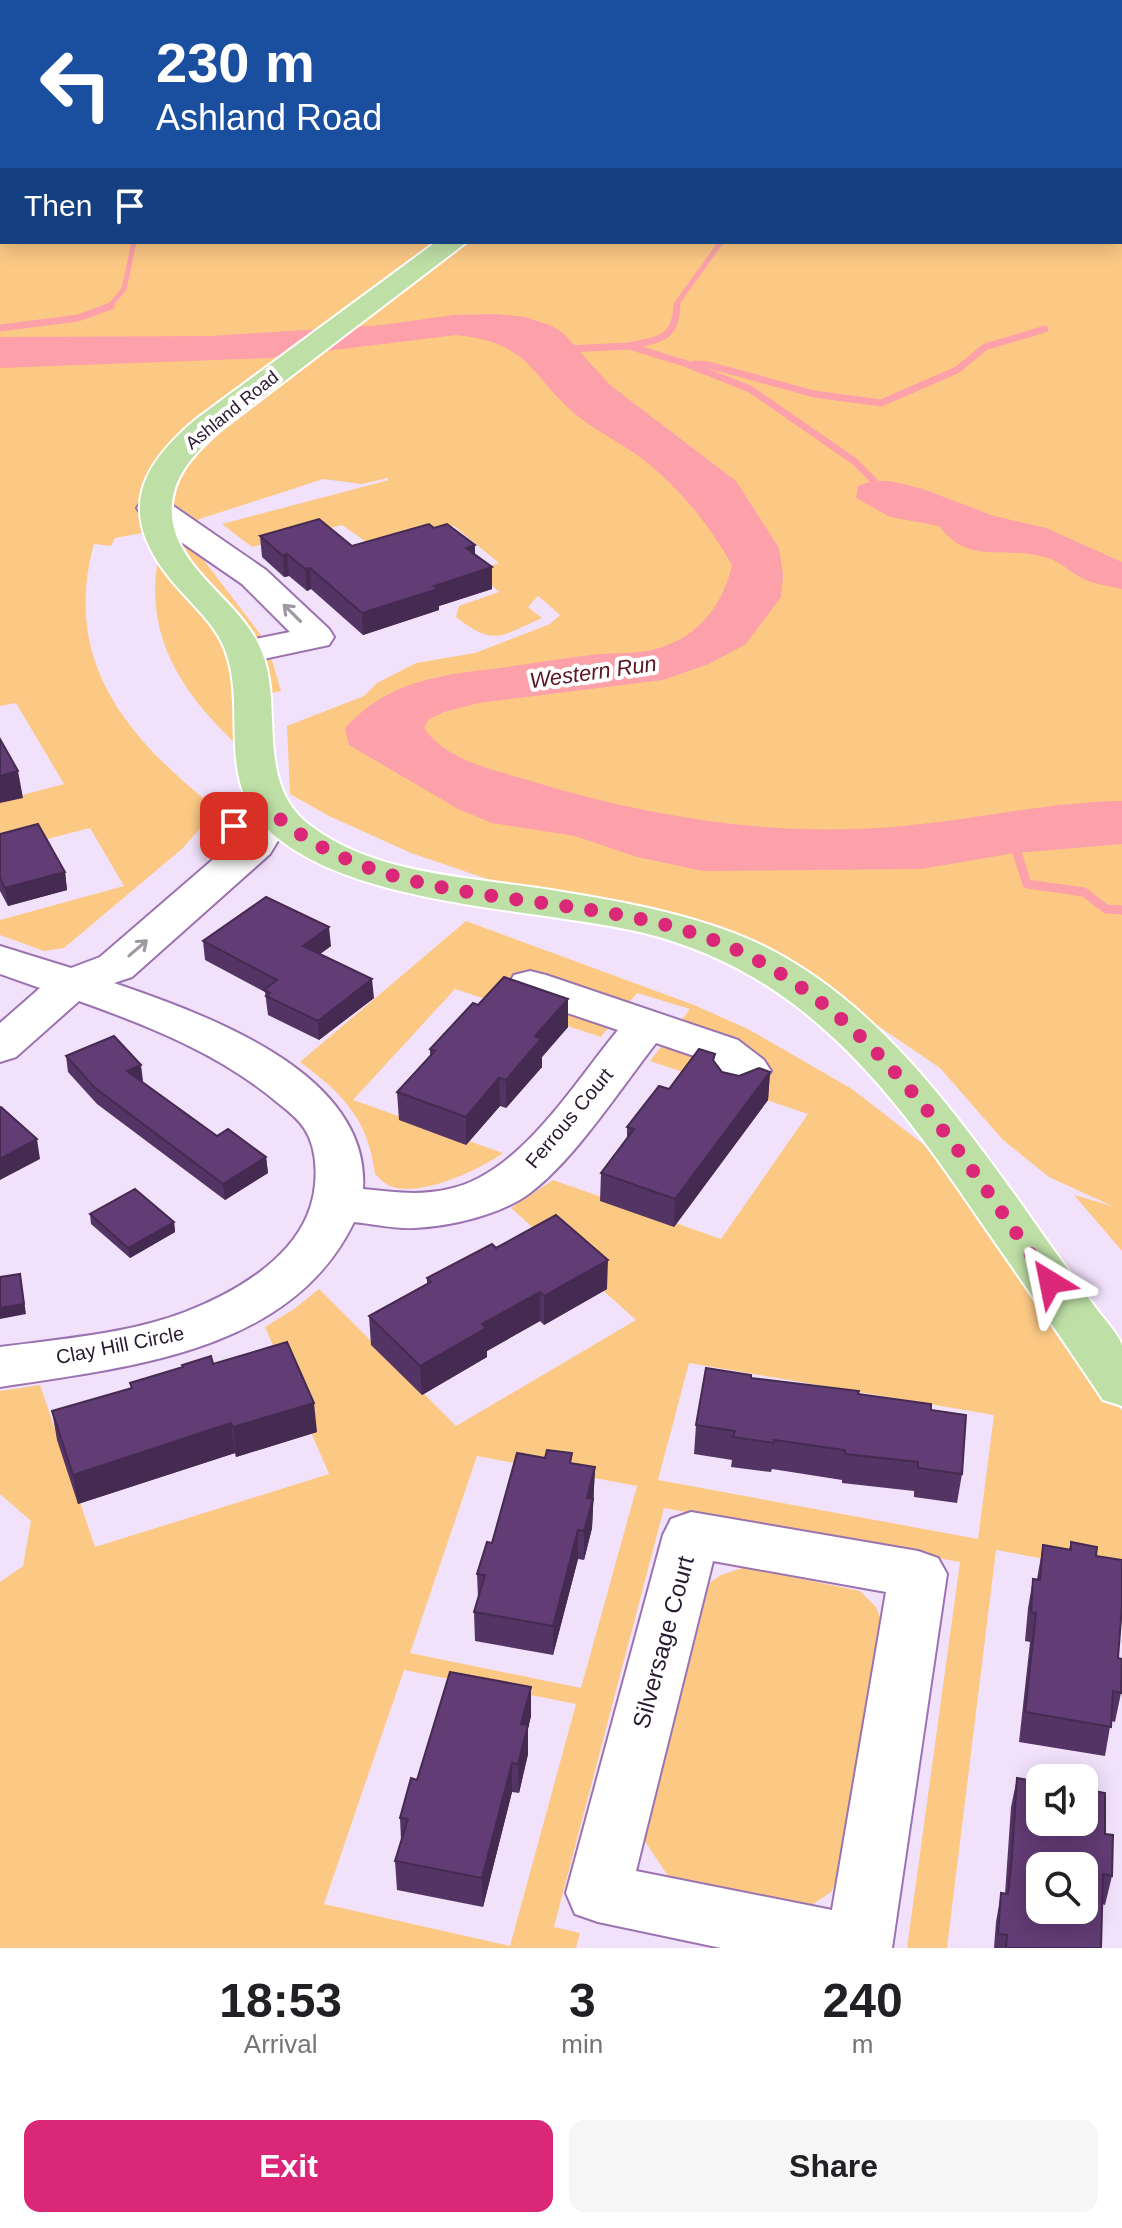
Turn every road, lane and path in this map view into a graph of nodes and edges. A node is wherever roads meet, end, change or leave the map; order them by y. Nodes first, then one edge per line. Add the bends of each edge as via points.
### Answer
1 (450, 244) edge
2 (154, 508) junction
3 (244, 652) junction
4 (274, 814) junction
5 (0, 959) edge
6 (71, 984) junction
7 (530, 985) edge
8 (647, 1024) junction
9 (0, 1047) edge
10 (737, 1086) edge
11 (337, 1203) junction
12 (0, 1367) edge
13 (1122, 1386) edge
14 (859, 1947) edge

1 - 2 main road, Ashland Road via 183,449 160,482
2 - 3 main road via 167,548
3 -> 2 street via 316,637 254,577
3 - 4 main road via 258,778
4 - 6 street via 255,845 116,967
4 - 13 main road via 312,844 365,868 646,921 702,936 776,970 865,1041 908,1087
5 - 6 street, Clay Hill Circle
6 - 9 street
6 - 11 street, Clay Hill Circle via 187,1026 278,1078 333,1133 341,1167
7 - 8 street
8 - 10 street via 722,1050 748,1071
8 - 11 street, Ferrous Court via 546,1150 512,1182 451,1206 412,1211
11 - 12 street, Clay Hill Circle via 319,1242 288,1277 207,1326 150,1343
14 - 14 street, Silversage Court via 918,1574 691,1535 598,1893

